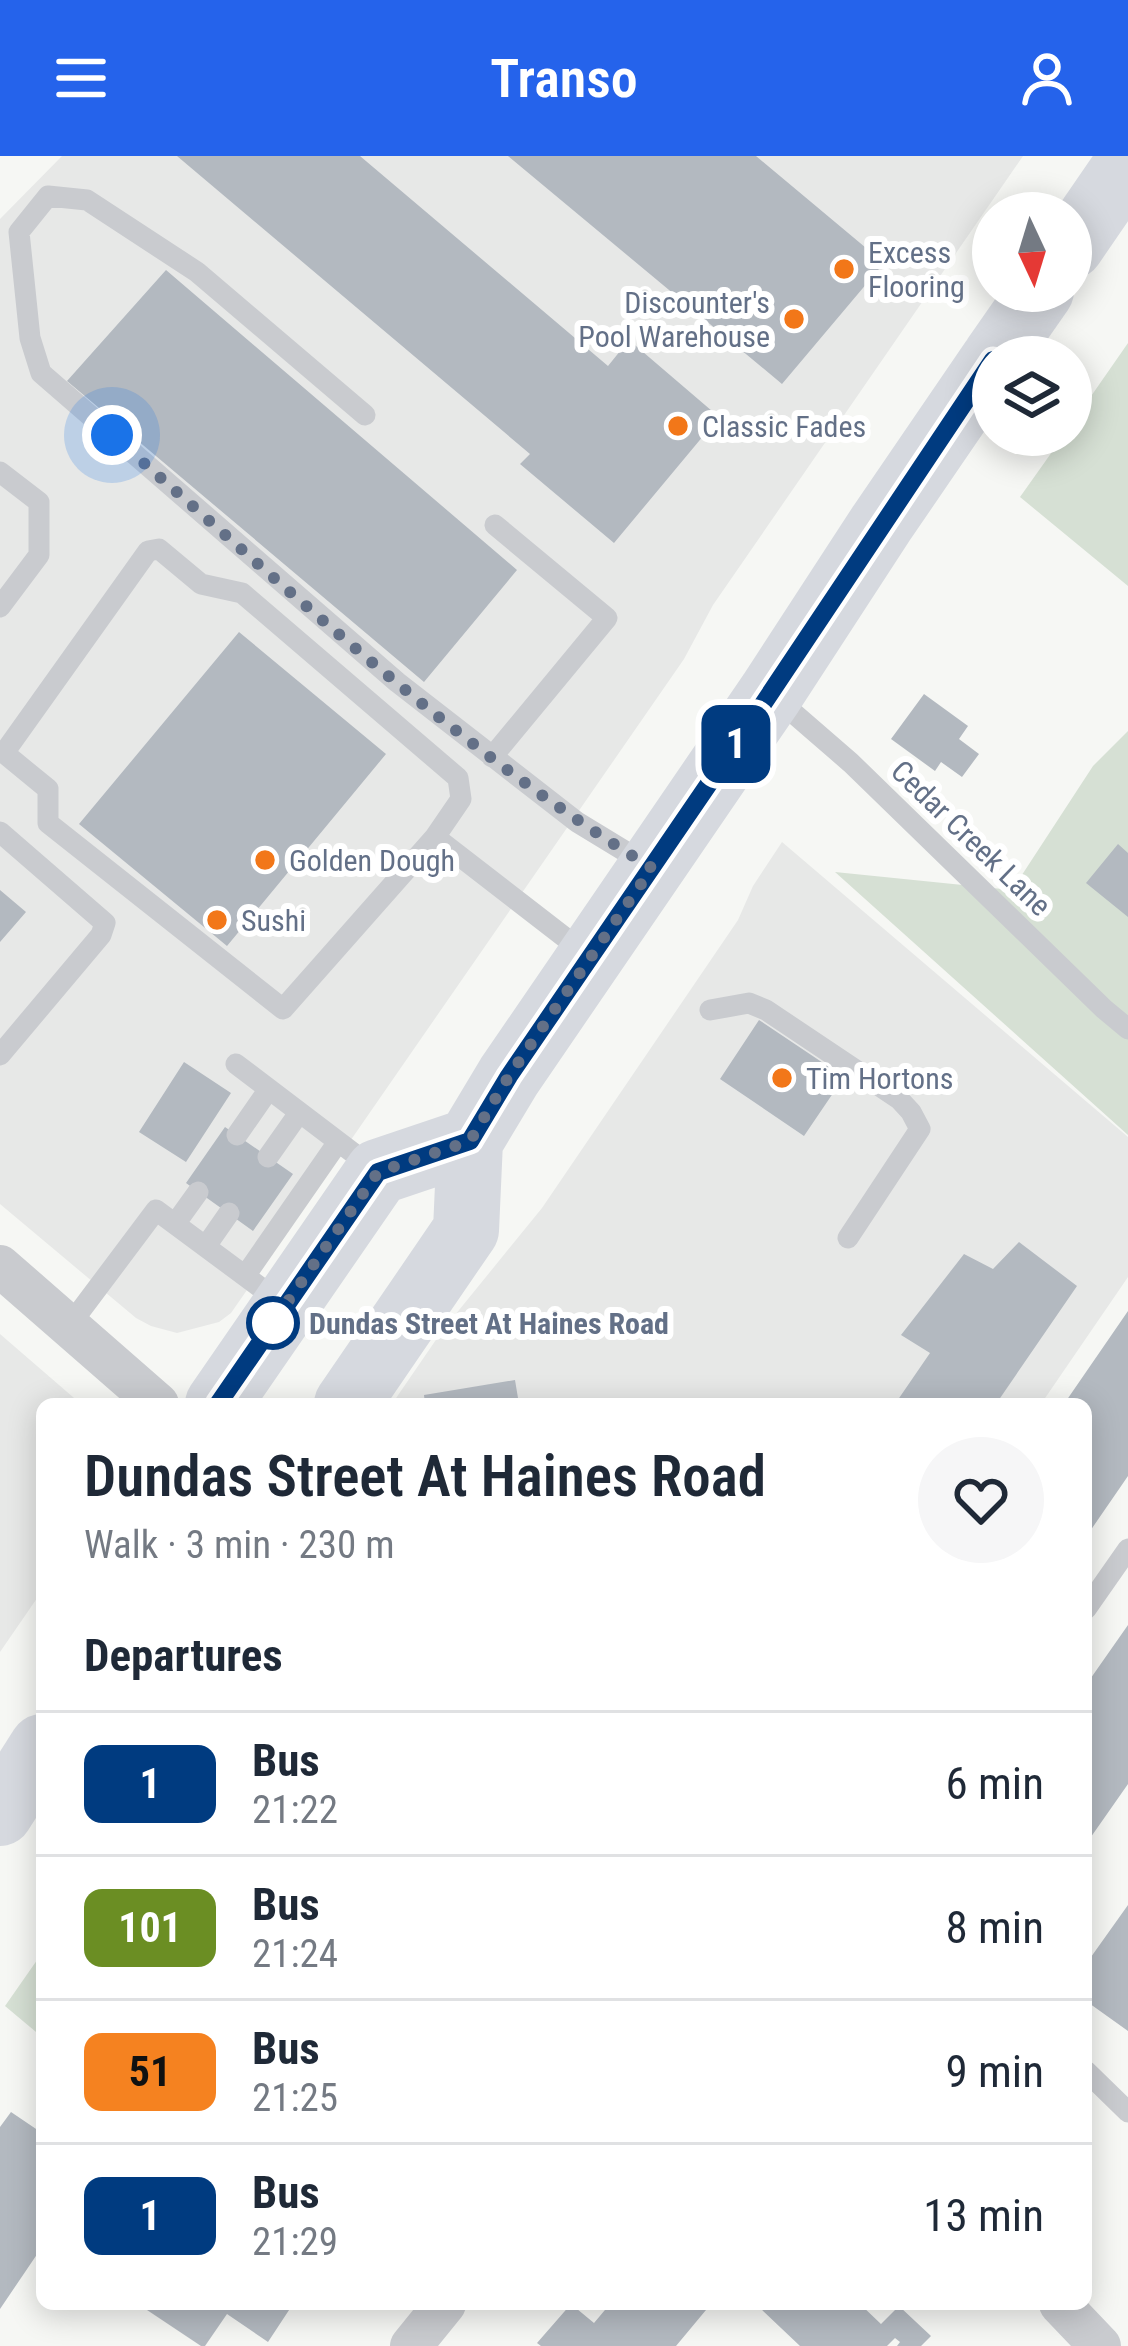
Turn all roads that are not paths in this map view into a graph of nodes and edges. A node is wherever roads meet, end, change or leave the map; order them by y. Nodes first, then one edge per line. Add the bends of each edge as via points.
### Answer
1 (1124, 177) edge
2 (1092, 219) edge
3 (972, 391) edge
4 (365, 416) dead end
5 (0, 472) edge
6 (495, 525) dead end
7 (0, 607) edge
8 (771, 693) junction
9 (2, 755) edge
10 (492, 757) junction
11 (0, 832) edge
12 (435, 837) junction
13 (652, 868) junction
14 (590, 957) junction
15 (710, 1010) dead end
16 (1128, 1028) edge
17 (0, 1055) edge
18 (236, 1064) dead end
19 (269, 1089) junction
20 (299, 1113) junction
21 (237, 1135) dead end
22 (470, 1141) junction
23 (268, 1157) dead end
24 (358, 1157) junction
25 (198, 1192) dead end
26 (229, 1213) dead end
27 (175, 1224) junction
28 (848, 1238) dead end
29 (206, 1246) junction
30 (0, 1266) edge
31 (265, 1291) junction
32 (69, 1326) junction
33 (400, 1329) junction
34 (151, 1398) edge
35 (220, 1398) edge
36 (351, 1398) edge
37 (370, 1398) edge
38 (1128, 1549) edge
39 (1092, 1601) edge
40 (36, 1756) edge
41 (0, 1813) edge
42 (1092, 2077) edge
43 (1128, 2112) edge
44 (440, 2310) edge
45 (1066, 2310) edge
46 (411, 2346) edge
47 (1100, 2346) edge

1 - 2 main road
3 - 8 main road
4 - 10 lane via 197,272 87,200 48,196 19,232 41,374
5 - 7 lane via 39,502 39,555
6 - 10 lane via 607,618
8 - 13 main road
8 - 16 lane, Cedar Creek Lane
9 - 12 lane via 48,789 48,823 283,1009
9 - 12 lane via 148,551 159,549 201,584 242,593 458,778 461,799
10 - 13 lane
11 - 17 lane via 105,923
12 - 14 lane
13 - 14 main road
14 - 22 main road
15 - 28 lane via 749,1003 766,1010 911,1112 920,1130
18 - 19 lane
19 - 20 lane
19 - 21 lane
20 - 23 lane
20 - 24 lane
22 - 24 main road
22 - 33 main road via 466,1230
24 - 31 main road
25 - 27 lane
26 - 29 lane
27 - 29 lane
27 - 32 lane via 156,1210
29 - 31 lane
30 - 32 street
31 - 35 main road
32 - 34 street
33 - 36 main road
33 - 37 main road via 400,1349
38 - 39 lane
40 - 41 main road
42 - 43 lane
44 - 46 street
45 - 47 street

